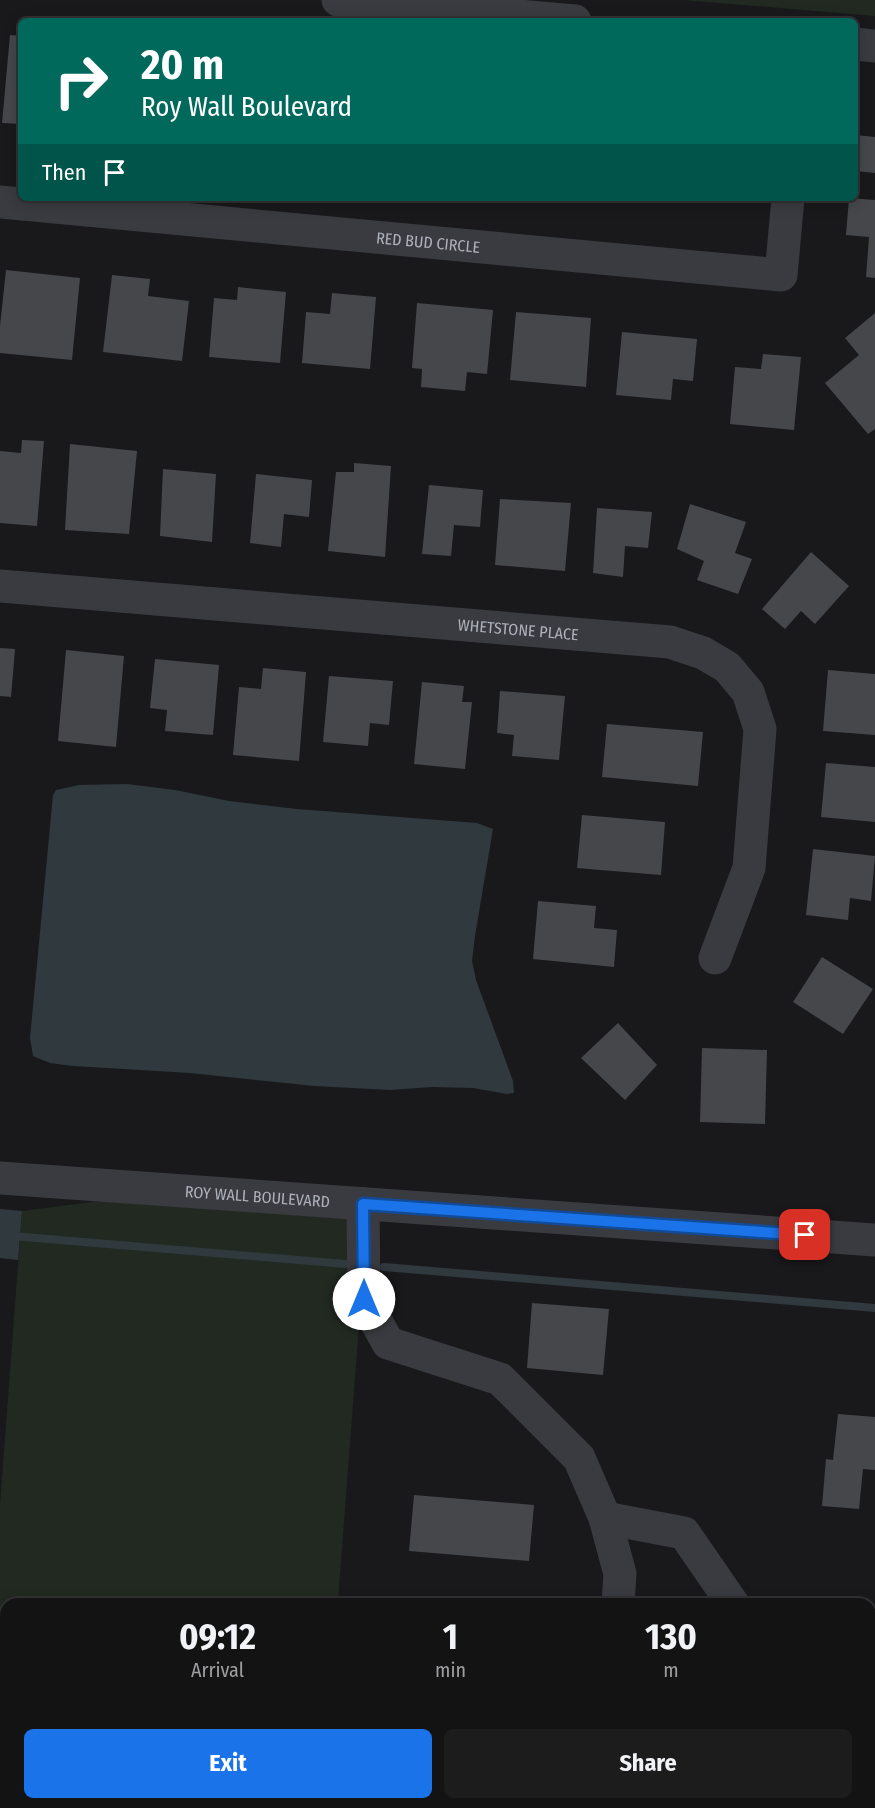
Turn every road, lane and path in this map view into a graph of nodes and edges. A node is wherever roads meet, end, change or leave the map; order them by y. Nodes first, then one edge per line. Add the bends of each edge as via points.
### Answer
1 (338, 0) edge
2 (443, 5) edge
3 (551, 18) edge
4 (858, 44) edge
5 (875, 46) edge
6 (788, 201) edge
7 (0, 202) edge
8 (0, 586) edge
9 (715, 958) dead end
10 (0, 1178) edge
11 (363, 1204) junction
12 (875, 1240) edge
13 (605, 1518) junction
14 (618, 1598) edge
15 (729, 1598) edge

1 - 2 street
2 - 3 street
4 - 5 street
6 - 7 street, RED BUD CIRCLE via 781,275
8 - 9 street, WHETSTONE PLACE via 670,642 703,653 727,667 748,692 760,729 749,868
10 - 11 street, ROY WALL BOULEVARD
11 - 12 street, ROY WALL BOULEVARD
11 - 13 street via 364,1299 388,1343 500,1379 579,1458
13 - 14 street via 620,1574
13 - 15 street via 684,1533

